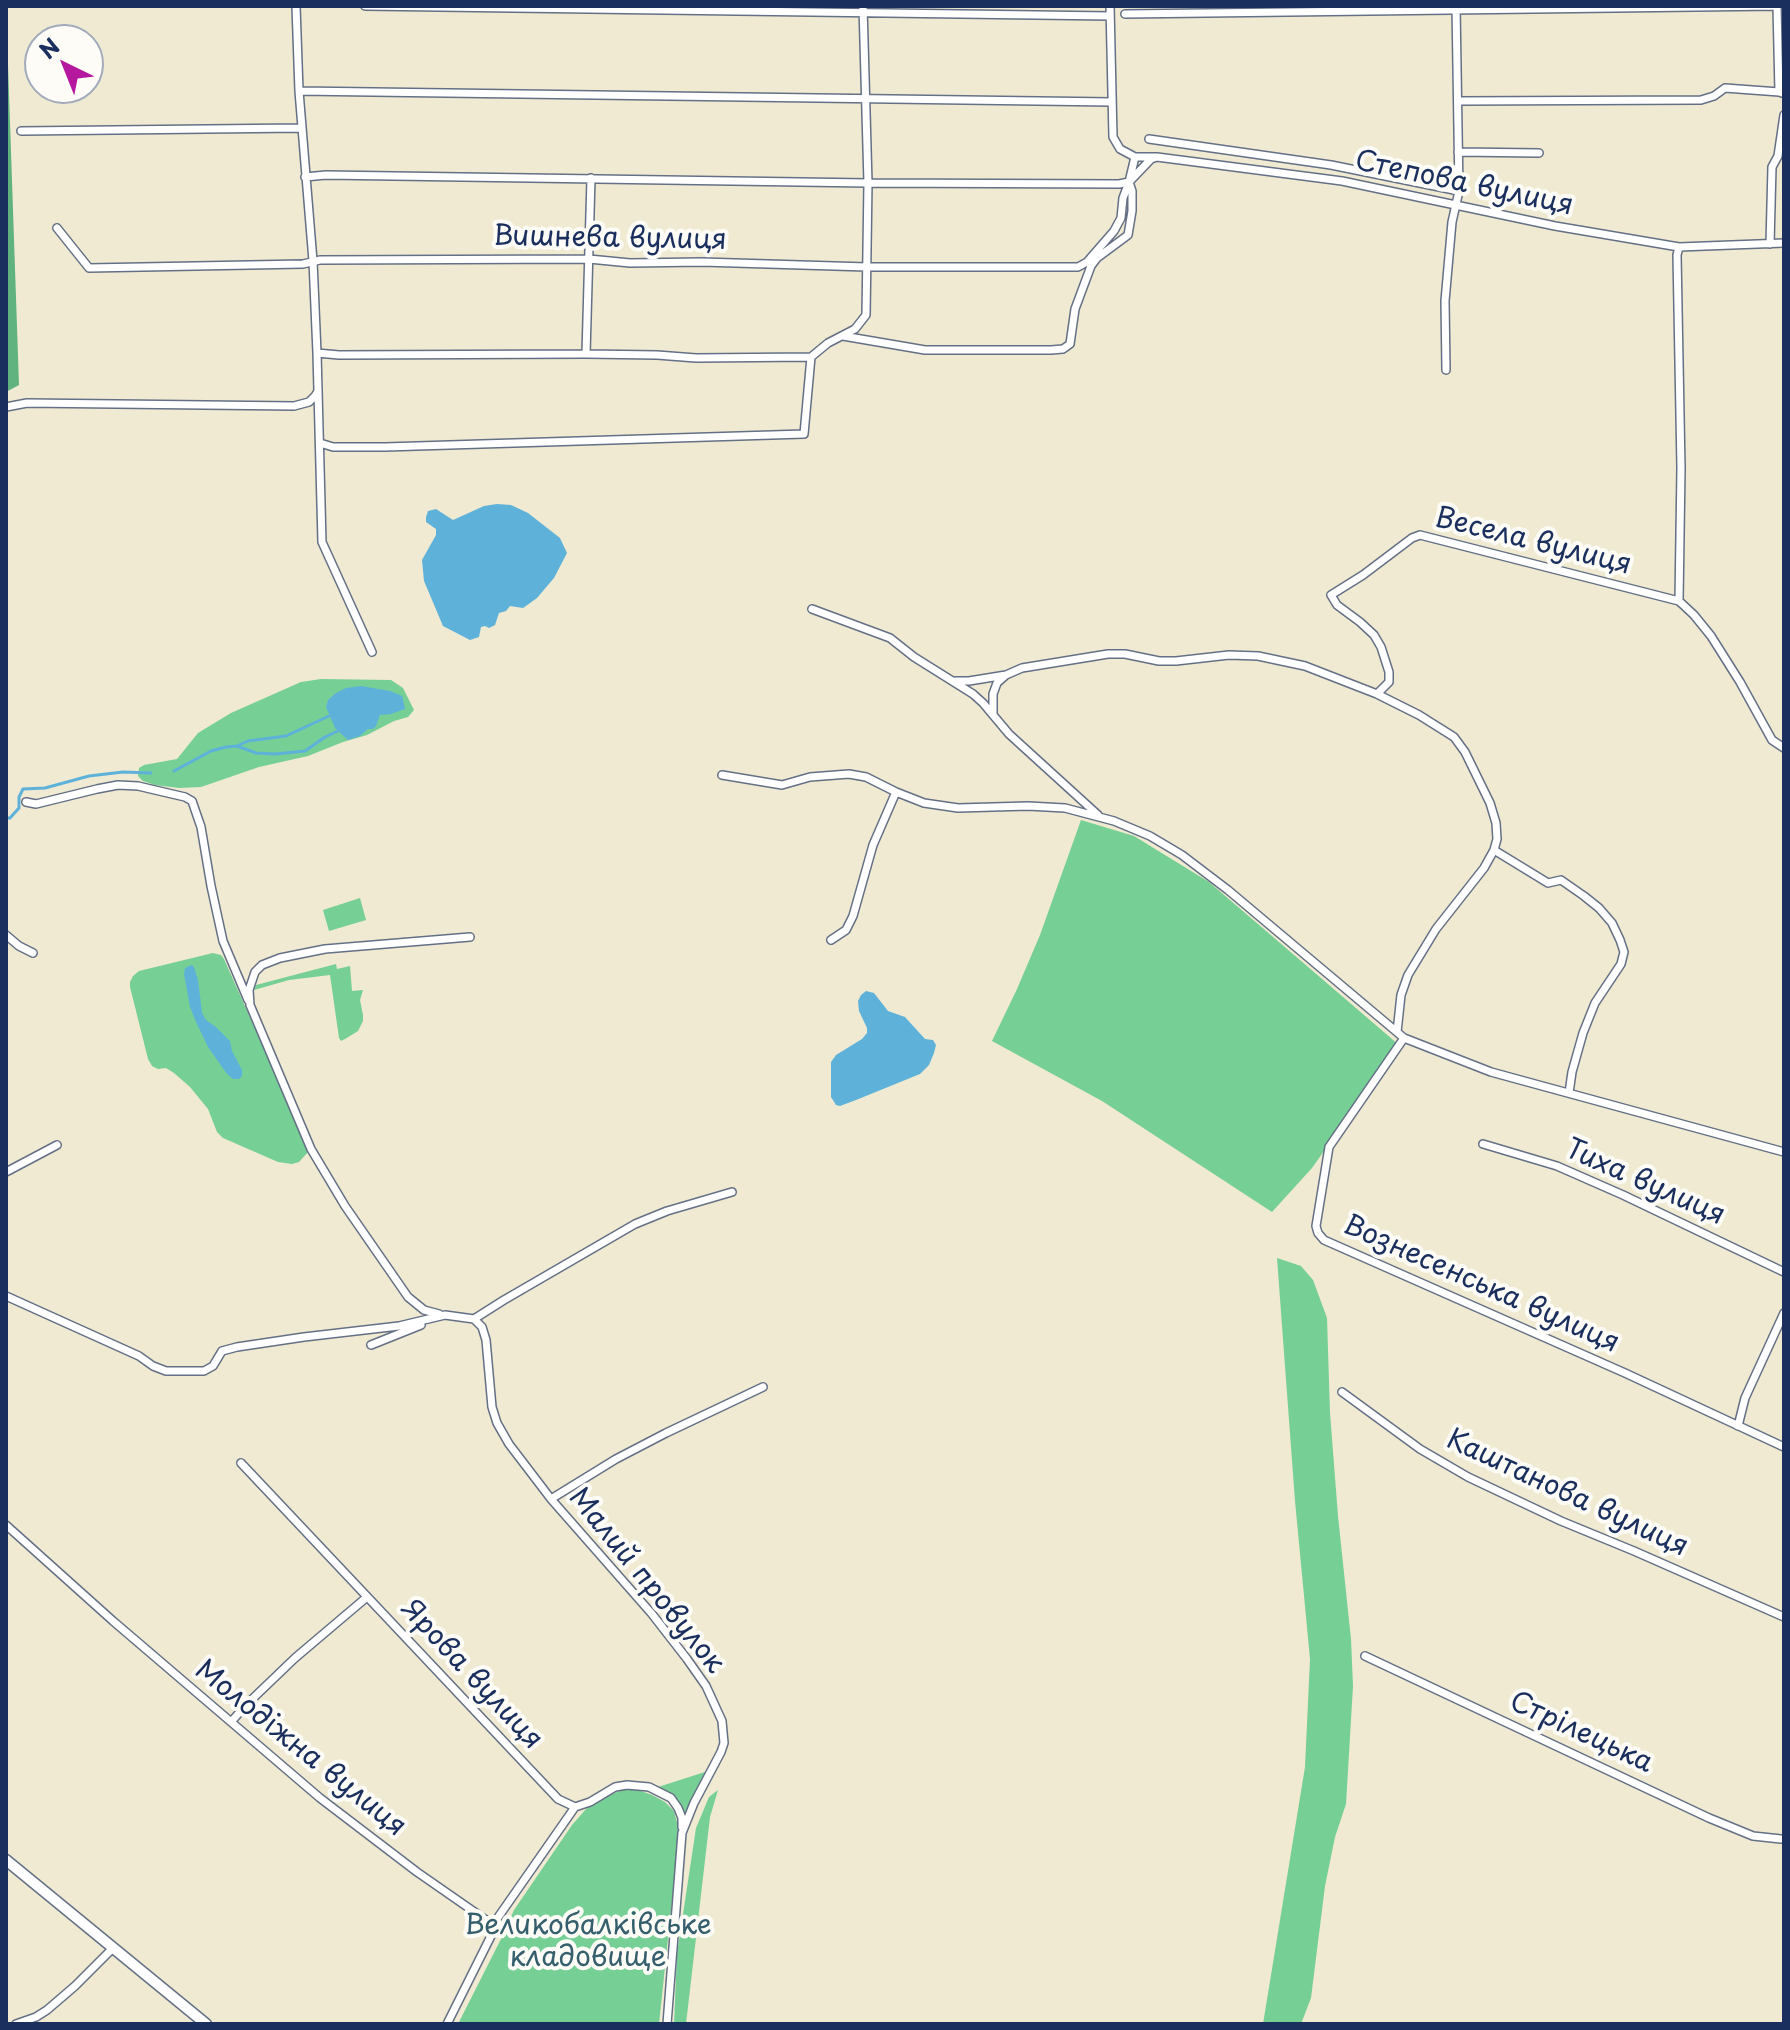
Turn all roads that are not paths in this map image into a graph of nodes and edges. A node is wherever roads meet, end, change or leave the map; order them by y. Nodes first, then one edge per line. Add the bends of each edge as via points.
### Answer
1 (296, 6) edge
2 (365, 6) edge
3 (1110, 6) edge
4 (1777, 6) edge
5 (588, 8) edge
6 (1456, 9) edge
7 (863, 10) edge
8 (1125, 14) dead end
9 (1110, 16) junction
10 (299, 91) junction
11 (1782, 93) edge
12 (865, 99) junction
13 (1458, 101) junction
14 (1112, 102) junction
15 (1784, 115) edge
16 (301, 128) junction
17 (21, 131) dead end
18 (1149, 139) dead end
19 (1458, 152) junction
20 (1539, 153) dead end
21 (1135, 157) junction
22 (1157, 157) junction
23 (305, 177) junction
24 (591, 178) junction
25 (1129, 182) junction
26 (868, 183) junction
27 (1459, 191) junction
28 (1456, 207) junction
29 (57, 228) dead end
30 (1784, 243) edge
31 (1770, 244) junction
32 (1679, 247) junction
33 (589, 259) junction
34 (313, 261) junction
35 (867, 267) junction
36 (843, 336) junction
37 (317, 353) junction
38 (586, 354) junction
39 (811, 357) junction
40 (1446, 370) dead end
41 (318, 389) junction
42 (6, 407) edge
43 (320, 443) junction
44 (1679, 601) junction
45 (812, 609) dead end
46 (372, 652) dead end
47 (1006, 675) junction
48 (953, 681) junction
49 (1377, 694) junction
50 (993, 714) junction
51 (1784, 748) edge
52 (722, 775) dead end
53 (896, 792) junction
54 (26, 802) dead end
55 (1100, 817) junction
56 (1494, 850) junction
57 (6, 935) edge
58 (470, 937) dead end
59 (831, 940) dead end
60 (33, 953) dead end
61 (250, 1005) junction
62 (1400, 1035) junction
63 (1569, 1093) junction
64 (1483, 1144) dead end
65 (57, 1145) dead end
66 (1784, 1152) edge
67 (6, 1172) edge
68 (732, 1192) dead end
69 (1784, 1272) edge
70 (6, 1296) edge
71 (1784, 1313) edge
72 (445, 1315) junction
73 (474, 1319) junction
74 (371, 1345) dead end
75 (763, 1387) dead end
76 (1342, 1392) dead end
77 (1738, 1426) junction
78 (1784, 1447) edge
79 (241, 1463) dead end
80 (551, 1499) junction
81 (6, 1525) edge
82 (367, 1597) junction
83 (1784, 1617) edge
84 (1365, 1656) dead end
85 (231, 1722) junction
86 (575, 1807) junction
87 (682, 1833) junction
88 (1781, 1839) dead end
89 (6, 1860) edge
90 (492, 1926) junction
91 (113, 1948) junction
92 (39, 2020) edge
93 (16, 2024) edge
94 (206, 2024) edge
95 (447, 2024) edge
96 (667, 2024) edge

1 - 10 street
2 - 5 street
3 - 9 street
4 - 6 street
4 - 11 street
5 - 7 street
6 - 8 street
6 - 13 street
7 - 9 street
7 - 12 street
9 - 14 street
10 - 12 street
10 - 16 street
11 - 13 street via 1725,88 1701,100
12 - 14 street
12 - 26 street
13 - 19 street
14 - 21 street via 1113,137 1120,149
15 - 31 street via 1772,167
16 - 17 street
16 - 23 street
18 - 27 street via 1331,165
19 - 20 street
19 - 27 street
21 - 22 street, Степова вулиця
21 - 25 street, Вишнева вулиця
22 - 25 street
22 - 28 street, Степова вулиця via 1342,181
23 - 24 street
23 - 34 street
24 - 26 street
24 - 33 street
25 - 26 street
25 - 35 street, Вишнева вулиця via 1114,231 1078,267
25 - 36 street via 1128,235 1091,266 1075,309 1070,344 1063,349 925,350
26 - 35 street
27 - 28 street
28 - 32 street, Степова вулиця
28 - 40 street via 1445,301
29 - 34 street, Вишнева вулиця via 89,268
30 - 31 street, Степова вулиця
31 - 32 street, Степова вулиця
32 - 44 street
33 - 34 street, Вишнева вулиця
33 - 35 street, Вишнева вулиця
33 - 38 street
34 - 37 street
35 - 36 street via 866,315
36 - 39 street
37 - 38 street
37 - 41 street
38 - 39 street
39 - 43 street via 804,434 385,447
41 - 42 street via 309,402 294,406
41 - 43 street
43 - 46 street via 322,542
44 - 49 street, Весела вулиця via 1420,535 1331,595 1381,647 1389,682
44 - 51 street via 1711,636 1772,740
45 - 48 street via 890,638
47 - 48 street
47 - 49 street via 1108,654 1159,661 1258,656 1305,666
47 - 50 street via 993,694
48 - 50 street
49 - 56 street via 1454,737 1490,803 1496,823
50 - 55 street
52 - 53 street via 782,785 849,774
53 - 55 street via 958,808 1065,808
53 - 59 street via 873,845 853,916 846,930
54 - 61 street via 118,785 192,801 223,941
55 - 62 street via 1182,855
56 - 62 street via 1408,975 1401,995
56 - 63 street via 1548,883 1561,880 1599,908 1624,952 1583,1033
57 - 60 street
58 - 61 street via 325,949 270,961 251,981
61 - 72 street via 311,1149 345,1206 408,1297 424,1310
62 - 63 street via 1491,1072
62 - 77 street, Вознесенська вулиця via 1329,1147 1316,1226 1324,1240
63 - 66 street
64 - 69 street, Тиха вулиця via 1557,1166
65 - 67 street
68 - 73 street via 635,1224
70 - 72 street via 166,1371 204,1371 222,1351 237,1347
71 - 77 street via 1745,1398
72 - 73 street
72 - 74 street
73 - 80 street, Малий провулок via 486,1340 497,1423
75 - 80 street via 616,1459
76 - 83 street, Каштанова вулиця via 1468,1477
77 - 78 street, Вознесенська вулиця
79 - 82 street, Ярова вулиця
80 - 87 street, Малий провулок via 652,1614 718,1709 724,1743
81 - 85 street, Молодіжна вулиця
82 - 85 street
82 - 86 street, Ярова вулиця via 550,1792
84 - 88 street, Стрілецька via 1709,1818 1753,1836
85 - 90 street, Молодіжна вулиця via 320,1798
86 - 87 street via 615,1787 649,1787 671,1798 682,1818
86 - 90 street
87 - 96 street, Малий провулок
89 - 91 street
90 - 95 street
91 - 92 street
91 - 94 street
92 - 93 street

